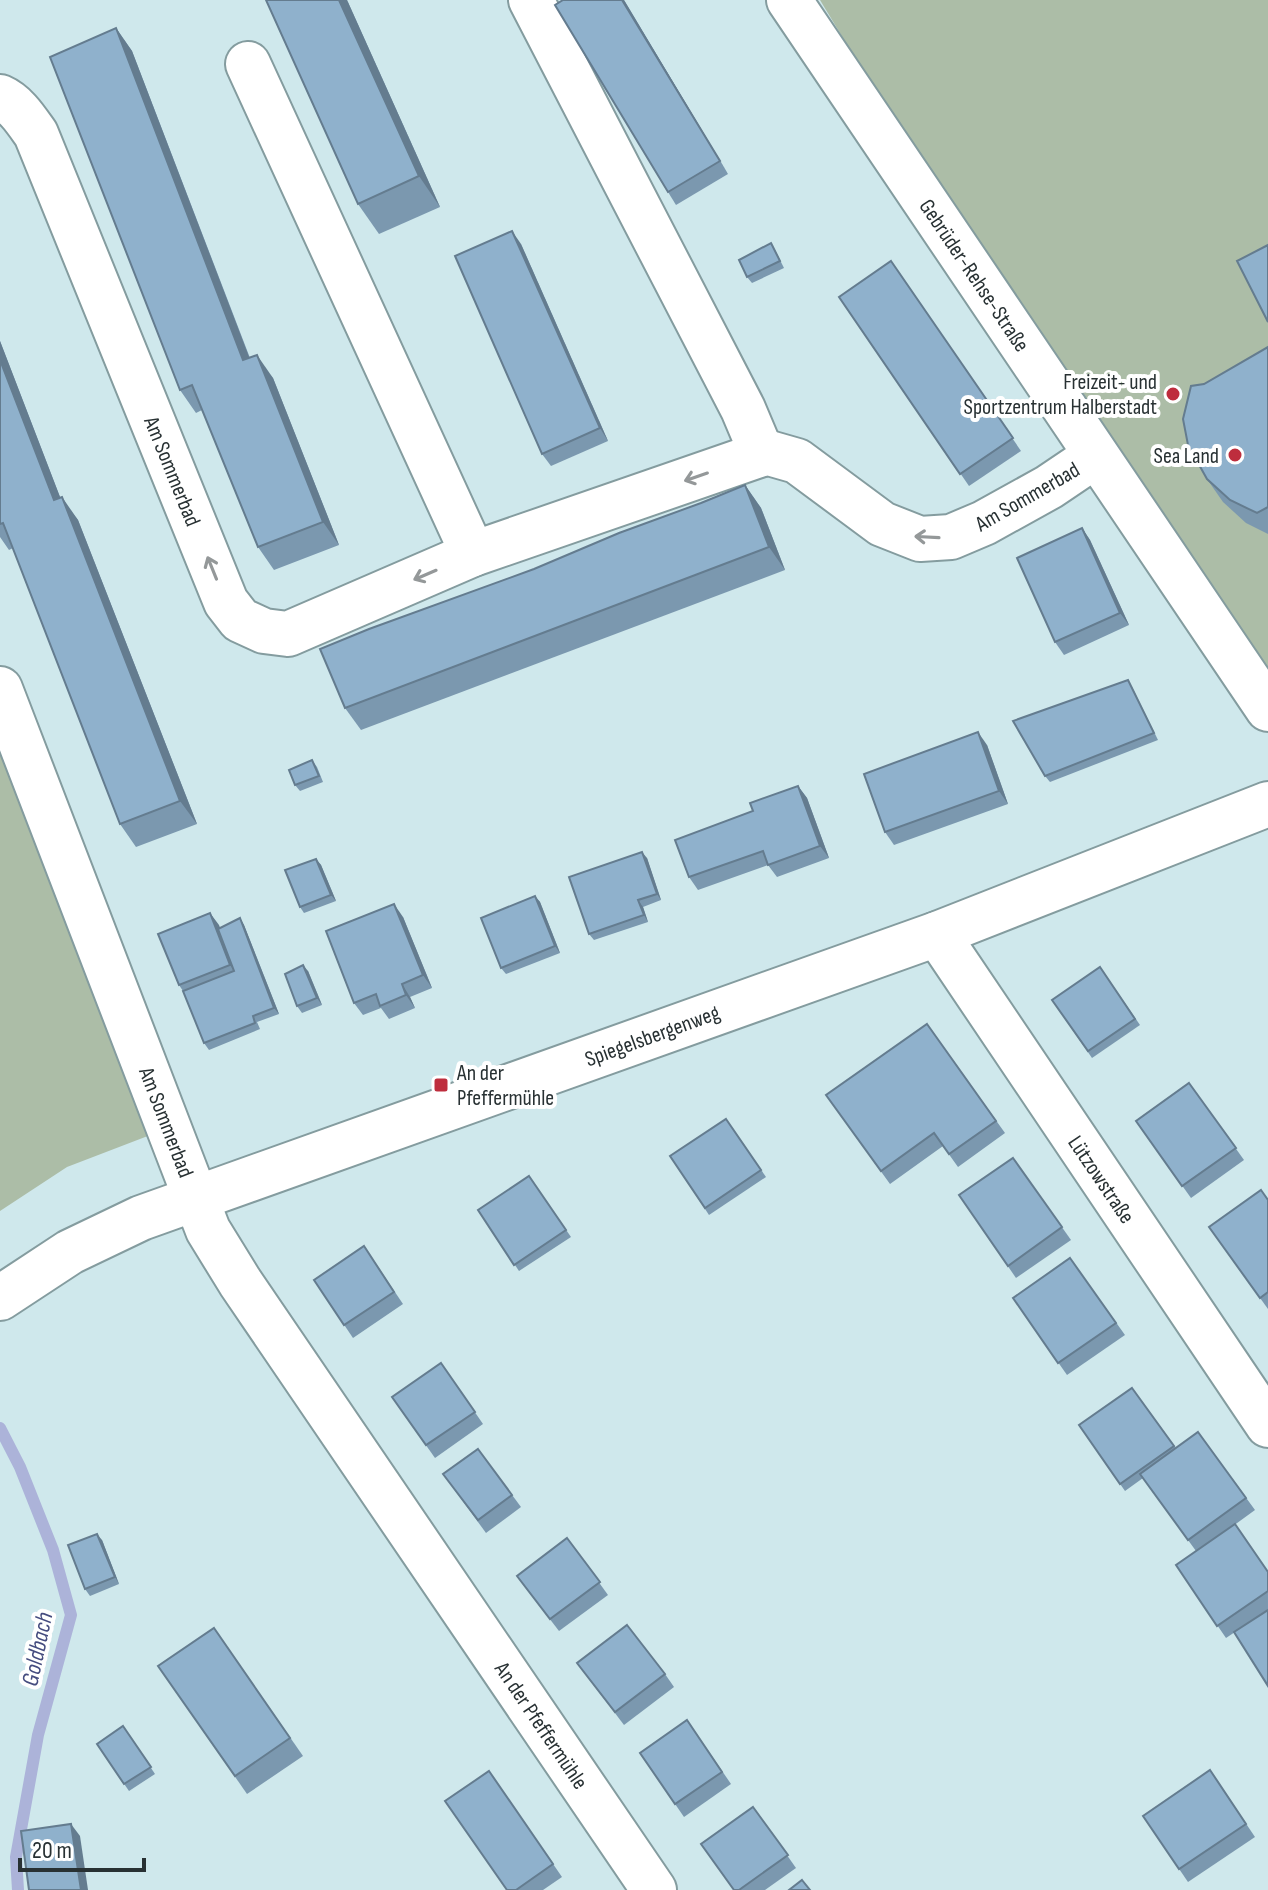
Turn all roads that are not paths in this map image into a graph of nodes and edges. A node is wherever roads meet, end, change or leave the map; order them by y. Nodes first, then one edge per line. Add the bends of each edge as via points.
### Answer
1 (531, 0) edge
2 (789, 0) edge
3 (248, 64) dead end
4 (0, 97) edge
5 (759, 446) junction
6 (1095, 456) junction
7 (473, 554) junction
8 (0, 689) edge
9 (1268, 709) edge
10 (1268, 804) edge
11 (937, 934) junction
12 (195, 1198) junction
13 (0, 1298) edge
14 (1268, 1425) edge
15 (654, 1890) edge

1 - 5 street
2 - 6 street, Gebrüder-Rehse-Straße
3 - 7 street
7 -> 4 street, Am Sommerbad via 288,634 240,620 226,602 36,134
6 -> 5 street, Am Sommerbad via 984,523 951,537 920,539 882,524 797,461
5 -> 7 street, Am Sommerbad
6 - 9 street, Gebrüder-Rehse-Straße
8 - 12 street, Am Sommerbad
10 - 11 street, Spiegelsbergenweg
11 - 12 street, Spiegelsbergenweg
11 - 14 street, Lützowstraße
12 - 13 street, Spiegelsbergenweg via 70,1252
12 - 15 street, An der Pfeffermühle via 240,1282

